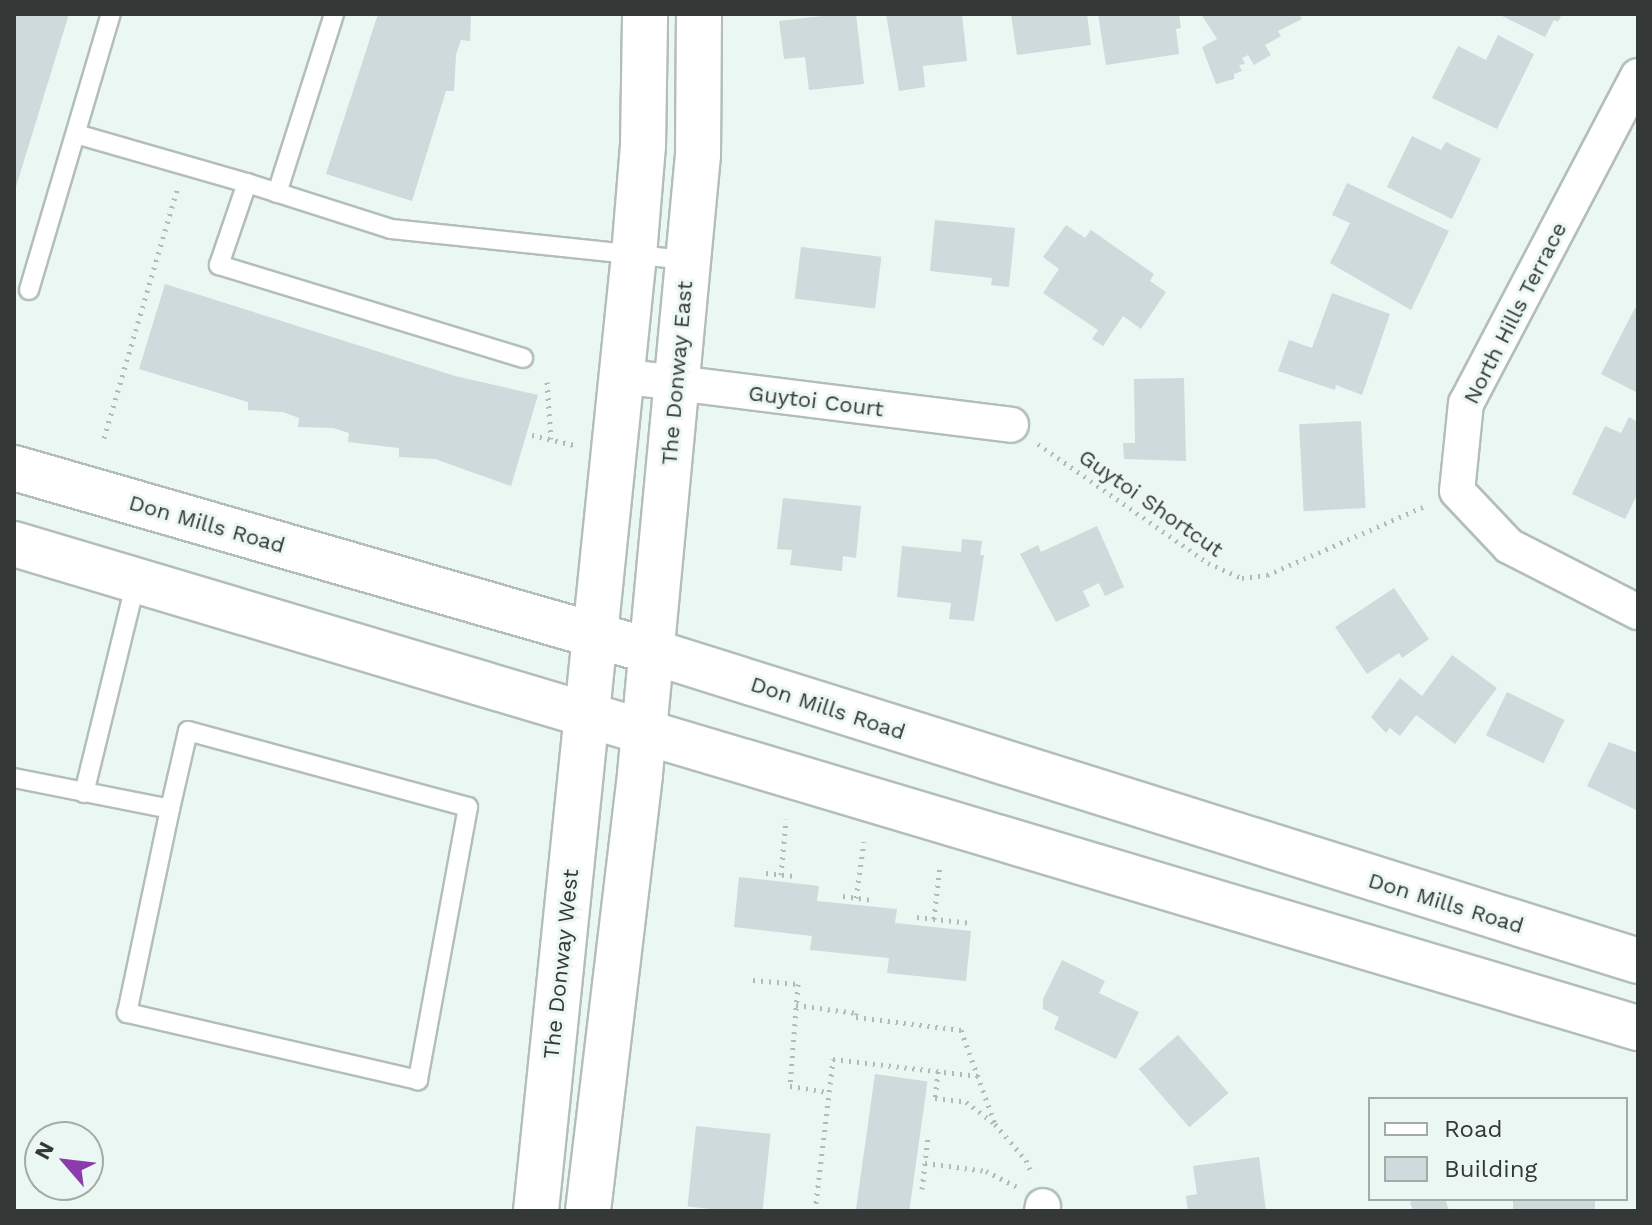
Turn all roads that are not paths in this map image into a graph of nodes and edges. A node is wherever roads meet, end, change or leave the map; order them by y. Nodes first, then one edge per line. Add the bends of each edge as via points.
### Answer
1 (111, 14) edge
2 (334, 14) edge
3 (645, 14) edge
4 (699, 14) edge
5 (1638, 76) edge
6 (76, 134) junction
7 (247, 183) junction
8 (277, 193) junction
9 (634, 255) junction
10 (687, 260) junction
11 (29, 290) dead end
12 (523, 358) dead end
13 (620, 376) junction
14 (676, 382) junction
15 (1011, 425) road end
16 (14, 468) edge
17 (14, 544) edge
18 (137, 578) junction
19 (1638, 612) edge
20 (595, 635) junction
21 (650, 651) junction
22 (589, 717) junction
23 (643, 731) junction
24 (14, 778) edge
25 (84, 793) junction
26 (170, 809) junction
27 (1638, 961) edge
28 (1638, 1028) edge
29 (536, 1211) edge
30 (588, 1211) edge

1 - 6 lane
2 - 8 lane
3 - 9 main road via 643,146
4 - 10 main road, The Donway East via 698,155
5 - 19 street, North Hills Terrace via 1466,403 1457,491 1509,546
6 - 7 lane
6 - 11 lane
7 - 8 lane
7 - 12 lane via 219,265
8 - 9 lane via 391,229
9 - 10 lane
9 - 13 main road
10 - 14 main road, The Donway East
13 - 14 street, Guytoi Court
13 - 20 main road
14 - 15 street, Guytoi Court
14 - 21 main road, The Donway East
16 - 20 main road, Don Mills Road
17 - 18 main road
18 - 22 main road
18 - 25 lane
20 - 21 main road, Don Mills Road
20 - 22 main road
21 - 23 main road, The Donway East
21 - 27 main road, Don Mills Road
22 - 23 main road
22 - 29 main road, The Donway West
23 - 28 main road
23 - 30 main road
24 - 25 lane
25 - 26 lane
26 - 26 lane via 188,731 468,807 418,1080 127,1013

